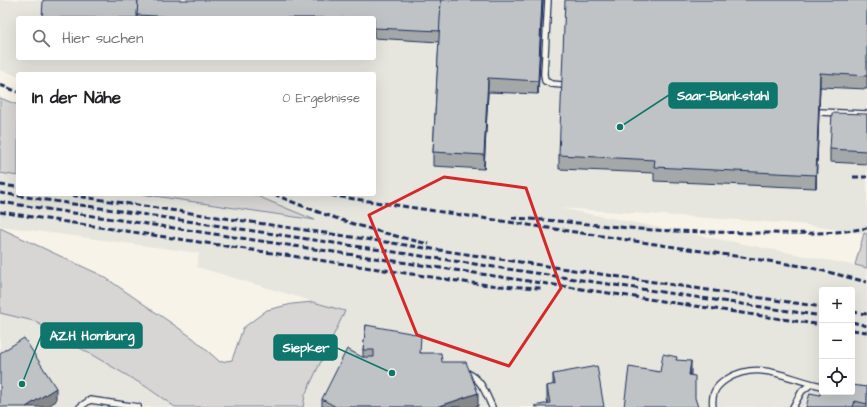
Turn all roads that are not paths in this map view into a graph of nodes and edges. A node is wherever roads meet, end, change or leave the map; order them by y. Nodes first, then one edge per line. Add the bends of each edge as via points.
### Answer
1 (548, 0) edge
2 (562, 85) edge
3 (819, 112) edge
4 (867, 114) edge
5 (458, 369) edge
6 (810, 384) junction
7 (819, 386) edge
8 (112, 405) edge
9 (80, 407) edge
10 (138, 407) edge
11 (492, 407) edge
12 (713, 407) edge
13 (793, 407) edge

1 - 2 lane via 545,81
3 - 4 lane
5 - 11 lane via 469,373 481,383
6 - 7 lane
6 - 12 lane via 778,373 744,371 719,384 714,392
6 - 13 lane via 802,390
8 - 9 lane via 90,400
8 - 10 lane

